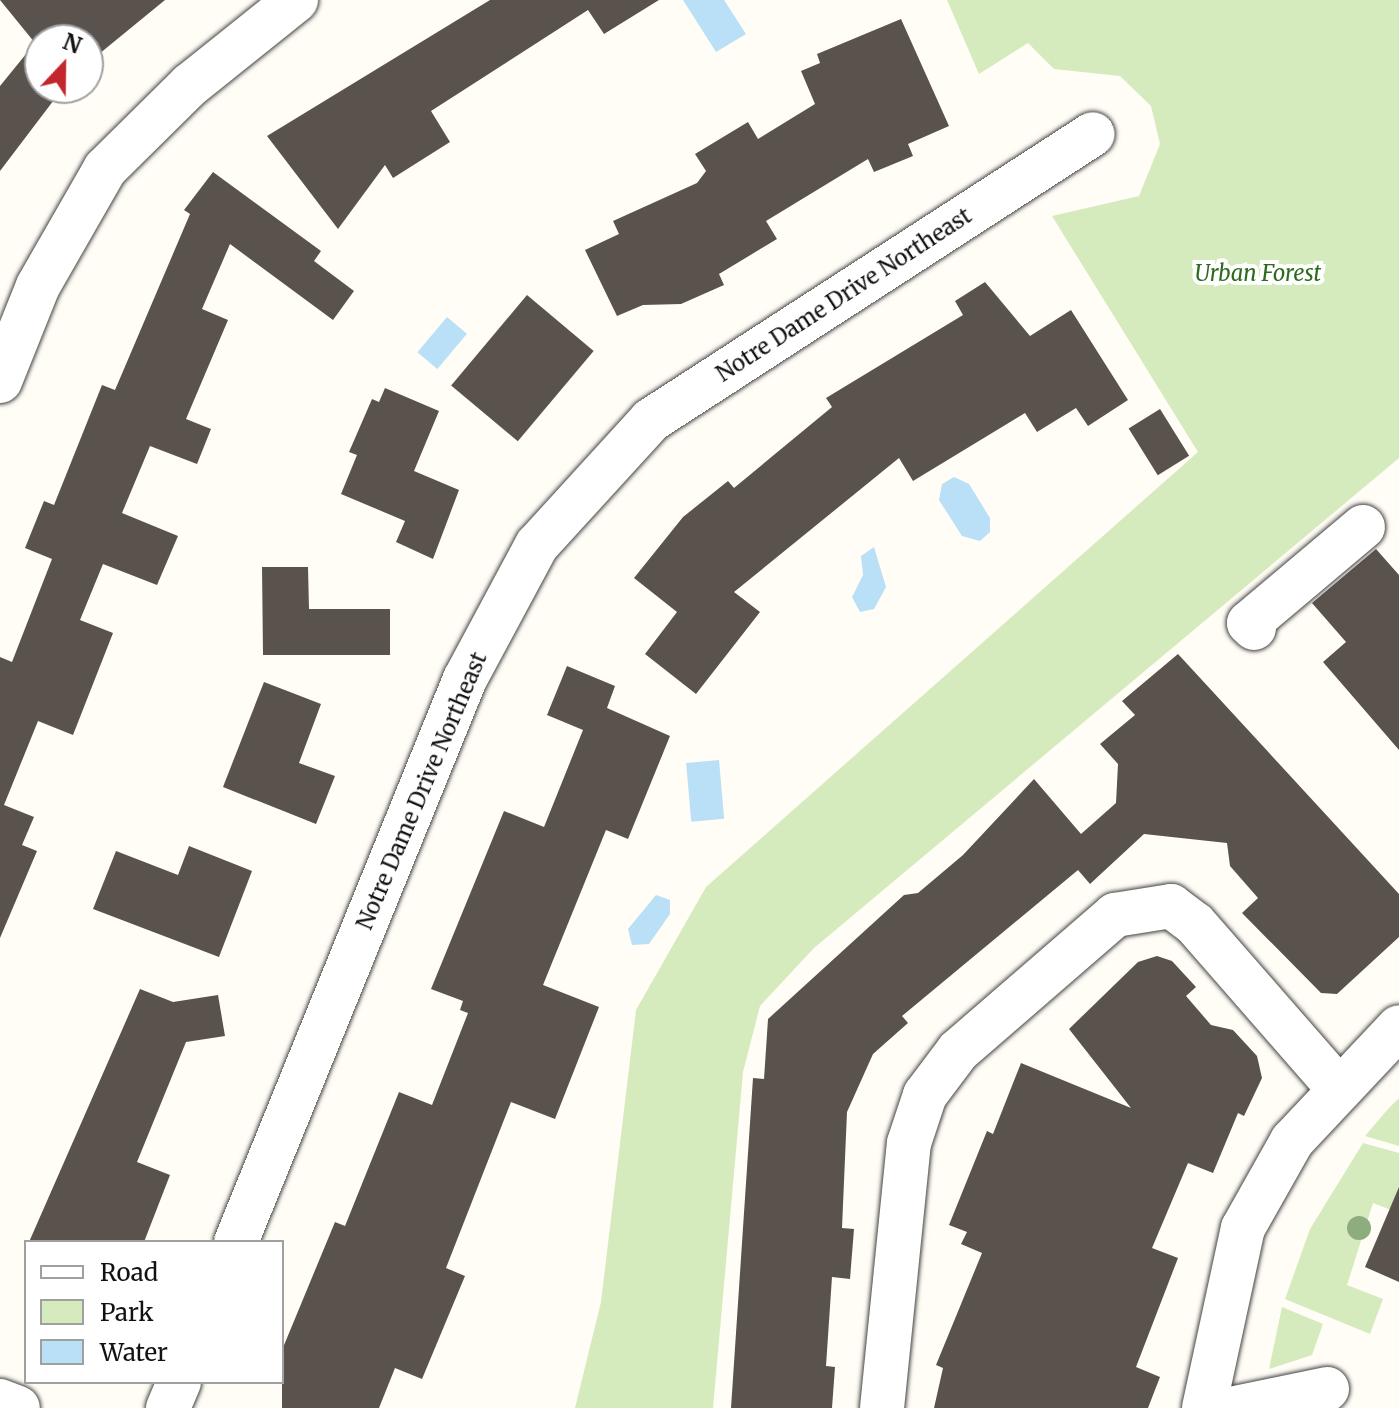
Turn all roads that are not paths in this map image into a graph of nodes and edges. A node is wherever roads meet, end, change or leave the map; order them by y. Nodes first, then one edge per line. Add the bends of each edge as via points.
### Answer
1 (296, 0) edge
2 (1093, 134) dead end
3 (0, 381) edge
4 (1363, 527) dead end
5 (1254, 628) dead end
6 (1399, 1027) edge
7 (1337, 1087) junction
8 (237, 1240) edge
9 (178, 1384) edge
10 (1327, 1389) dead end
11 (0, 1401) edge
12 (18, 1408) edge
13 (168, 1408) edge
14 (882, 1408) edge
15 (1204, 1408) edge
16 (1235, 1408) edge

1 - 3 street via 190,85 105,169 38,286
2 - 8 street, Notre Dame Drive Northeast via 651,420 537,545 465,679
4 - 5 street via 1249,623
6 - 7 street
7 - 14 street via 1195,924 1171,906 1115,915 958,1051 925,1095 909,1143
7 - 15 street via 1292,1141 1243,1228
9 - 13 street
10 - 16 street
11 - 12 street

